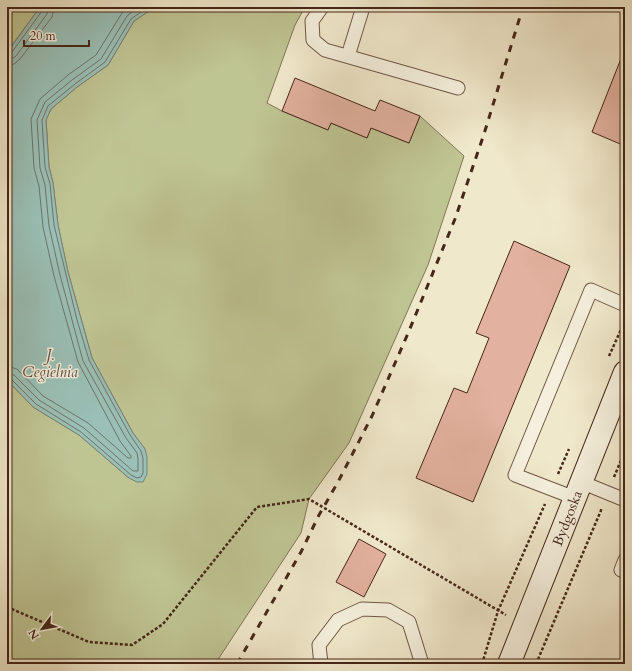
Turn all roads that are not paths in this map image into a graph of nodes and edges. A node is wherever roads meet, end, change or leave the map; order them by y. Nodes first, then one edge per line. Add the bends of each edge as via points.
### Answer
1 (322, 7) edge
2 (363, 7) edge
3 (348, 56) junction
4 (458, 88) dead end
5 (625, 305) edge
6 (625, 372) edge
7 (578, 490) junction
8 (625, 500) edge
9 (321, 664) edge
10 (422, 664) edge
11 (508, 664) edge

1 - 3 lane via 312,21 313,40 325,50
2 - 3 lane
3 - 4 lane
5 - 7 lane via 590,290 515,475
6 - 7 street, Bydgoska
7 - 8 lane via 608,493
7 - 11 street, Bydgoska
9 - 10 lane via 319,646 338,620 362,609 388,610 409,622

